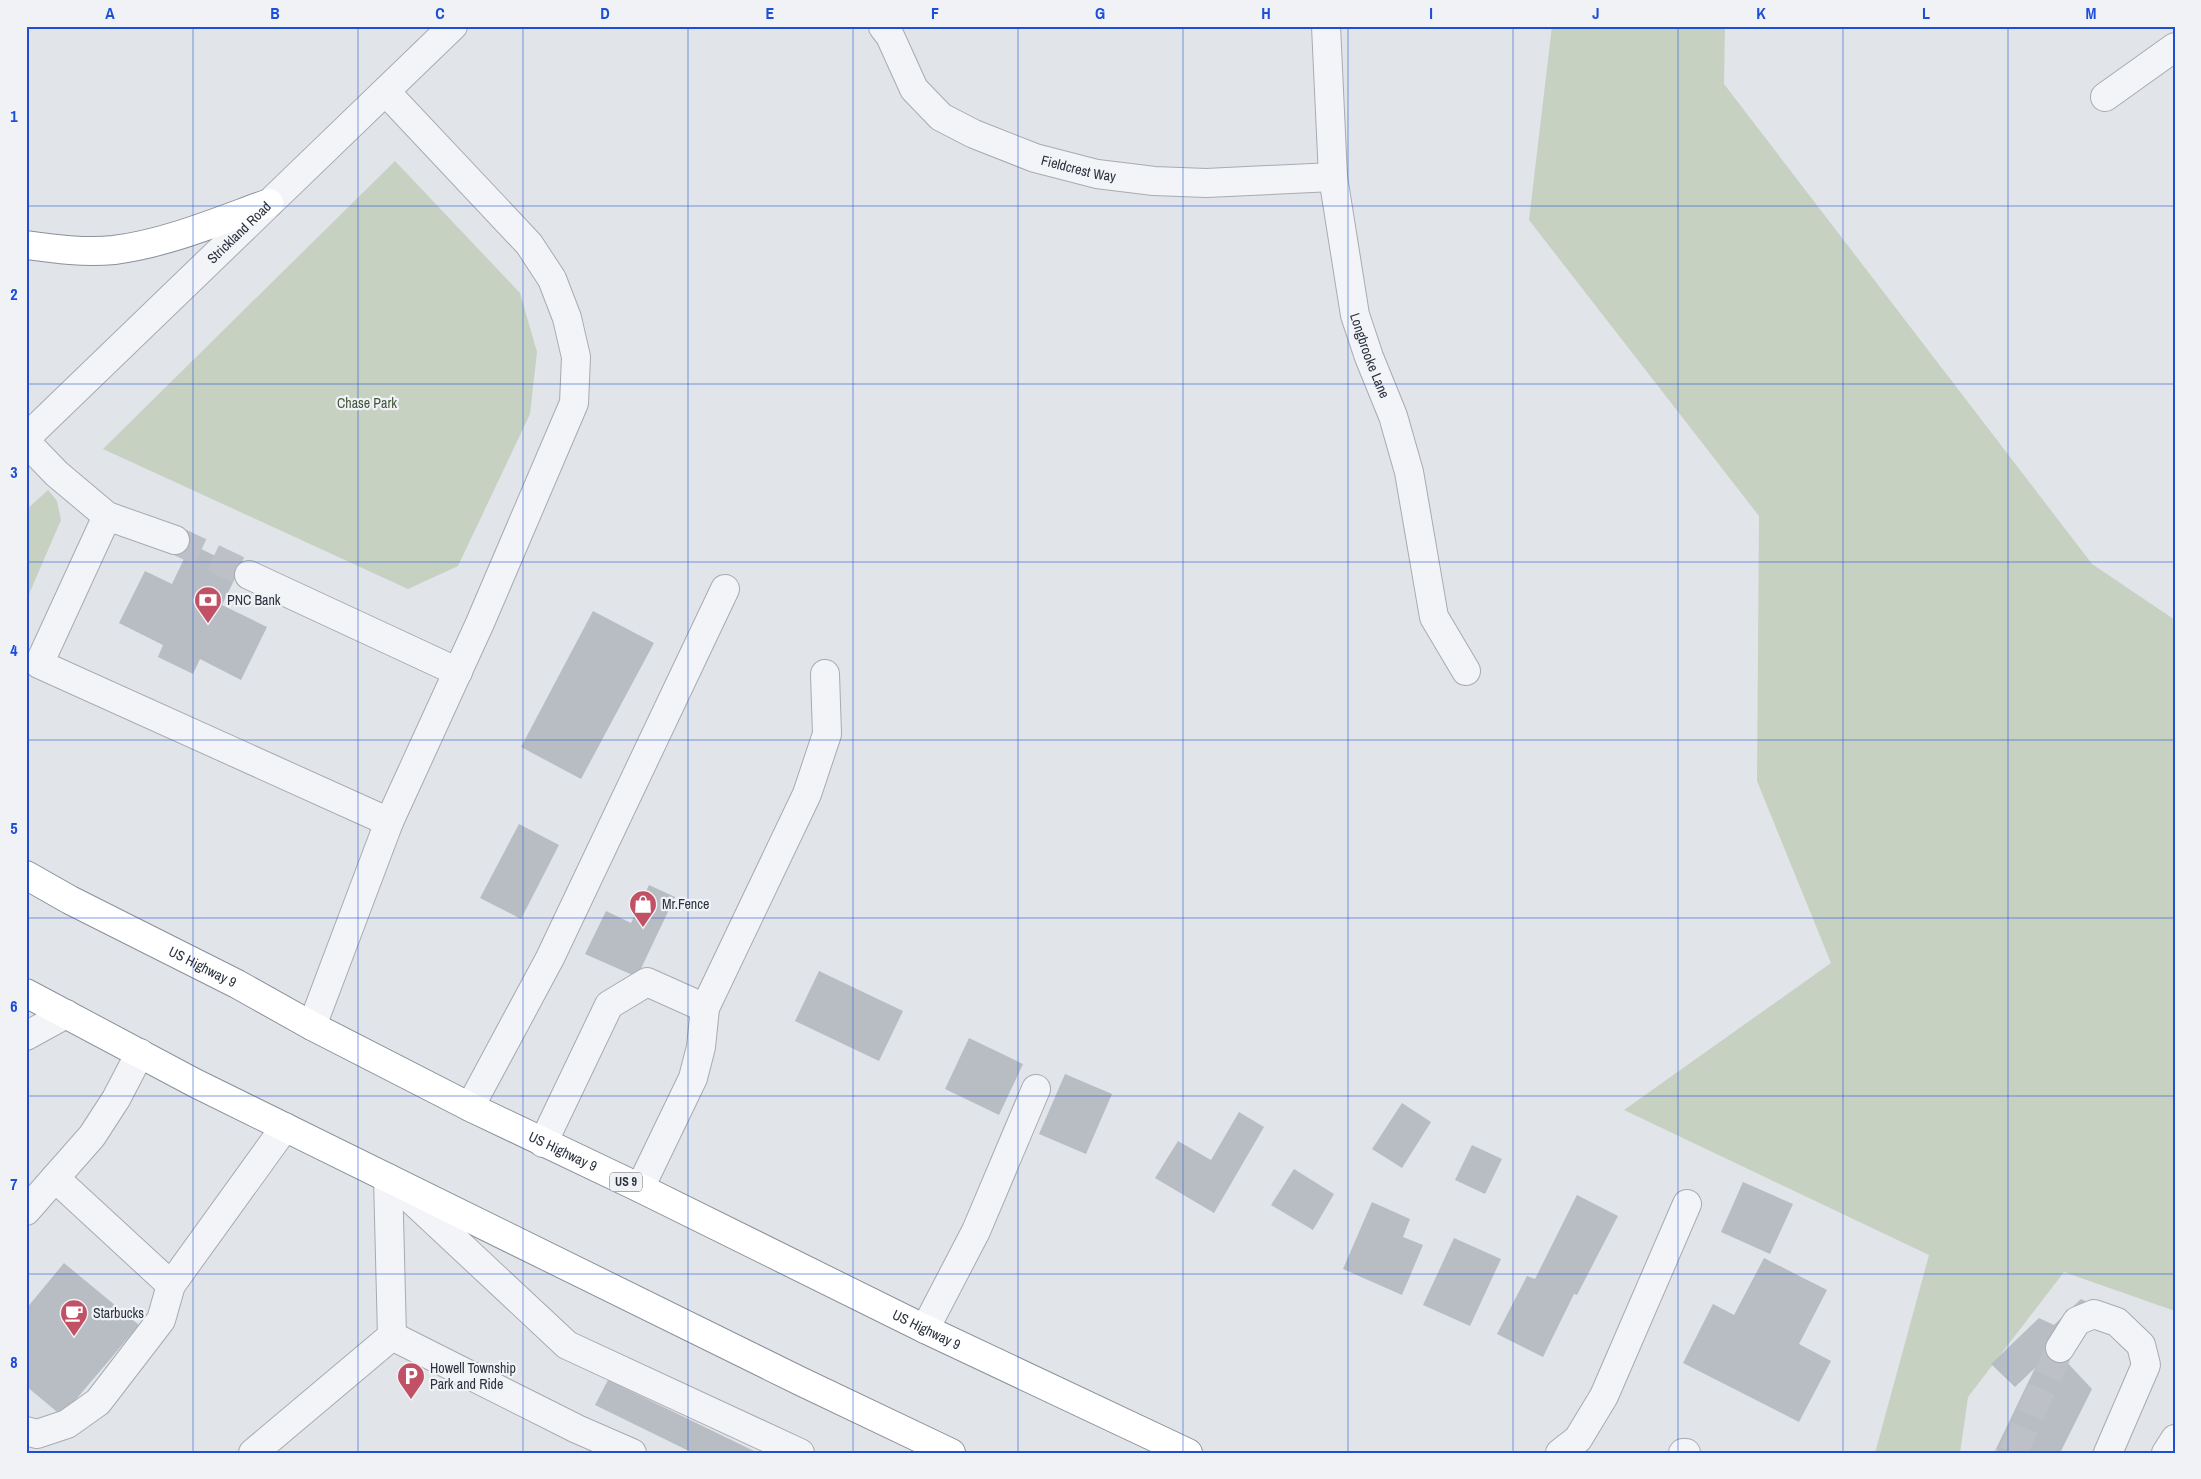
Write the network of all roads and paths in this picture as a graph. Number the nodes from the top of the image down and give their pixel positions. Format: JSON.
{"nodes":[{"id":1,"x":453,"y":26,"type":"edge"},
{"id":2,"x":1326,"y":26,"type":"edge"},
{"id":3,"x":883,"y":27,"type":"edge"},
{"id":4,"x":2175,"y":47,"type":"edge"},
{"id":5,"x":386,"y":92,"type":"junction"},
{"id":6,"x":2105,"y":97,"type":"dead end"},
{"id":7,"x":1333,"y":177,"type":"junction"},
{"id":8,"x":269,"y":203,"type":"junction"},
{"id":9,"x":26,"y":245,"type":"edge"},
{"id":10,"x":26,"y":440,"type":"edge"},
{"id":11,"x":108,"y":516,"type":"junction"},
{"id":12,"x":175,"y":540,"type":"tunnel mouth"},
{"id":13,"x":249,"y":575,"type":"tunnel mouth"},
{"id":14,"x":725,"y":589,"type":"dead end"},
{"id":15,"x":1466,"y":671,"type":"dead end"},
{"id":16,"x":458,"y":672,"type":"junction"},
{"id":17,"x":825,"y":674,"type":"dead end"},
{"id":18,"x":390,"y":822,"type":"junction"},
{"id":19,"x":26,"y":875,"type":"edge"},
{"id":20,"x":26,"y":993,"type":"edge"},
{"id":21,"x":705,"y":1008,"type":"junction"},
{"id":22,"x":66,"y":1014,"type":"junction"},
{"id":23,"x":312,"y":1026,"type":"junction"},
{"id":24,"x":26,"y":1036,"type":"edge"},
{"id":25,"x":140,"y":1053,"type":"junction"},
{"id":26,"x":1036,"y":1088,"type":"dead end"},
{"id":27,"x":470,"y":1107,"type":"junction"},
{"id":28,"x":285,"y":1127,"type":"junction"},
{"id":29,"x":543,"y":1143,"type":"junction"},
{"id":30,"x":55,"y":1178,"type":"junction"},
{"id":31,"x":388,"y":1178,"type":"junction"},
{"id":32,"x":640,"y":1188,"type":"junction"},
{"id":33,"x":1686,"y":1204,"type":"dead end"},
{"id":34,"x":26,"y":1211,"type":"edge"},
{"id":35,"x":171,"y":1286,"type":"junction"},
{"id":36,"x":925,"y":1329,"type":"junction"},
{"id":37,"x":392,"y":1336,"type":"junction"},
{"id":38,"x":2060,"y":1348,"type":"tunnel mouth"},
{"id":39,"x":26,"y":1432,"type":"edge"},
{"id":40,"x":2175,"y":1439,"type":"edge"},
{"id":41,"x":253,"y":1453,"type":"edge"},
{"id":42,"x":632,"y":1453,"type":"edge"},
{"id":43,"x":800,"y":1453,"type":"edge"},
{"id":44,"x":951,"y":1453,"type":"edge"},
{"id":45,"x":1188,"y":1453,"type":"edge"},
{"id":46,"x":1560,"y":1453,"type":"edge"},
{"id":47,"x":2108,"y":1453,"type":"edge"},
{"id":48,"x":2166,"y":1453,"type":"edge"}],
"edges":[{"from":1,"to":5,"type":"street","name":"Strickland Road"},
{"from":2,"to":7,"type":"street","name":"Longbrooke Lane"},
{"from":3,"to":7,"type":"street","name":"Fieldcrest Way"},
{"from":4,"to":6,"type":"street"},
{"from":5,"to":8,"type":"street","name":"Strickland Road"},
{"from":5,"to":16,"type":"street"},
{"from":7,"to":15,"type":"street","name":"Longbrooke Lane"},
{"from":8,"to":9,"type":"highway"},
{"from":8,"to":10,"type":"street","name":"Strickland Road"},
{"from":10,"to":11,"type":"street"},
{"from":11,"to":12,"type":"street"},
{"from":11,"to":18,"type":"street"},
{"from":13,"to":16,"type":"street"},
{"from":14,"to":27,"type":"street"},
{"from":16,"to":18,"type":"street"},
{"from":17,"to":21,"type":"street"},
{"from":18,"to":23,"type":"street"},
{"from":19,"to":23,"type":"highway","name":"US Highway 9","number":"US 9"},
{"from":20,"to":22,"type":"highway"},
{"from":21,"to":29,"type":"street"},
{"from":21,"to":32,"type":"street"},
{"from":22,"to":24,"type":"street"},
{"from":22,"to":25,"type":"highway"},
{"from":23,"to":27,"type":"highway","name":"US Highway 9","number":"US 9"},
{"from":25,"to":28,"type":"highway"},
{"from":25,"to":30,"type":"street"},
{"from":26,"to":36,"type":"street"},
{"from":27,"to":29,"type":"highway","name":"US Highway 9","number":"US 9"},
{"from":28,"to":31,"type":"highway"},
{"from":28,"to":35,"type":"street"},
{"from":29,"to":32,"type":"highway","name":"US Highway 9","number":"US 9"},
{"from":30,"to":34,"type":"street"},
{"from":30,"to":35,"type":"street"},
{"from":31,"to":37,"type":"street"},
{"from":31,"to":43,"type":"street"},
{"from":31,"to":44,"type":"highway"},
{"from":32,"to":36,"type":"highway","name":"US Highway 9","number":"US 9"},
{"from":33,"to":46,"type":"street"},
{"from":35,"to":39,"type":"street"},
{"from":36,"to":45,"type":"highway","name":"US Highway 9","number":"US 9"},
{"from":37,"to":41,"type":"street"},
{"from":37,"to":42,"type":"street"},
{"from":38,"to":47,"type":"street"},
{"from":40,"to":48,"type":"street"}]}
